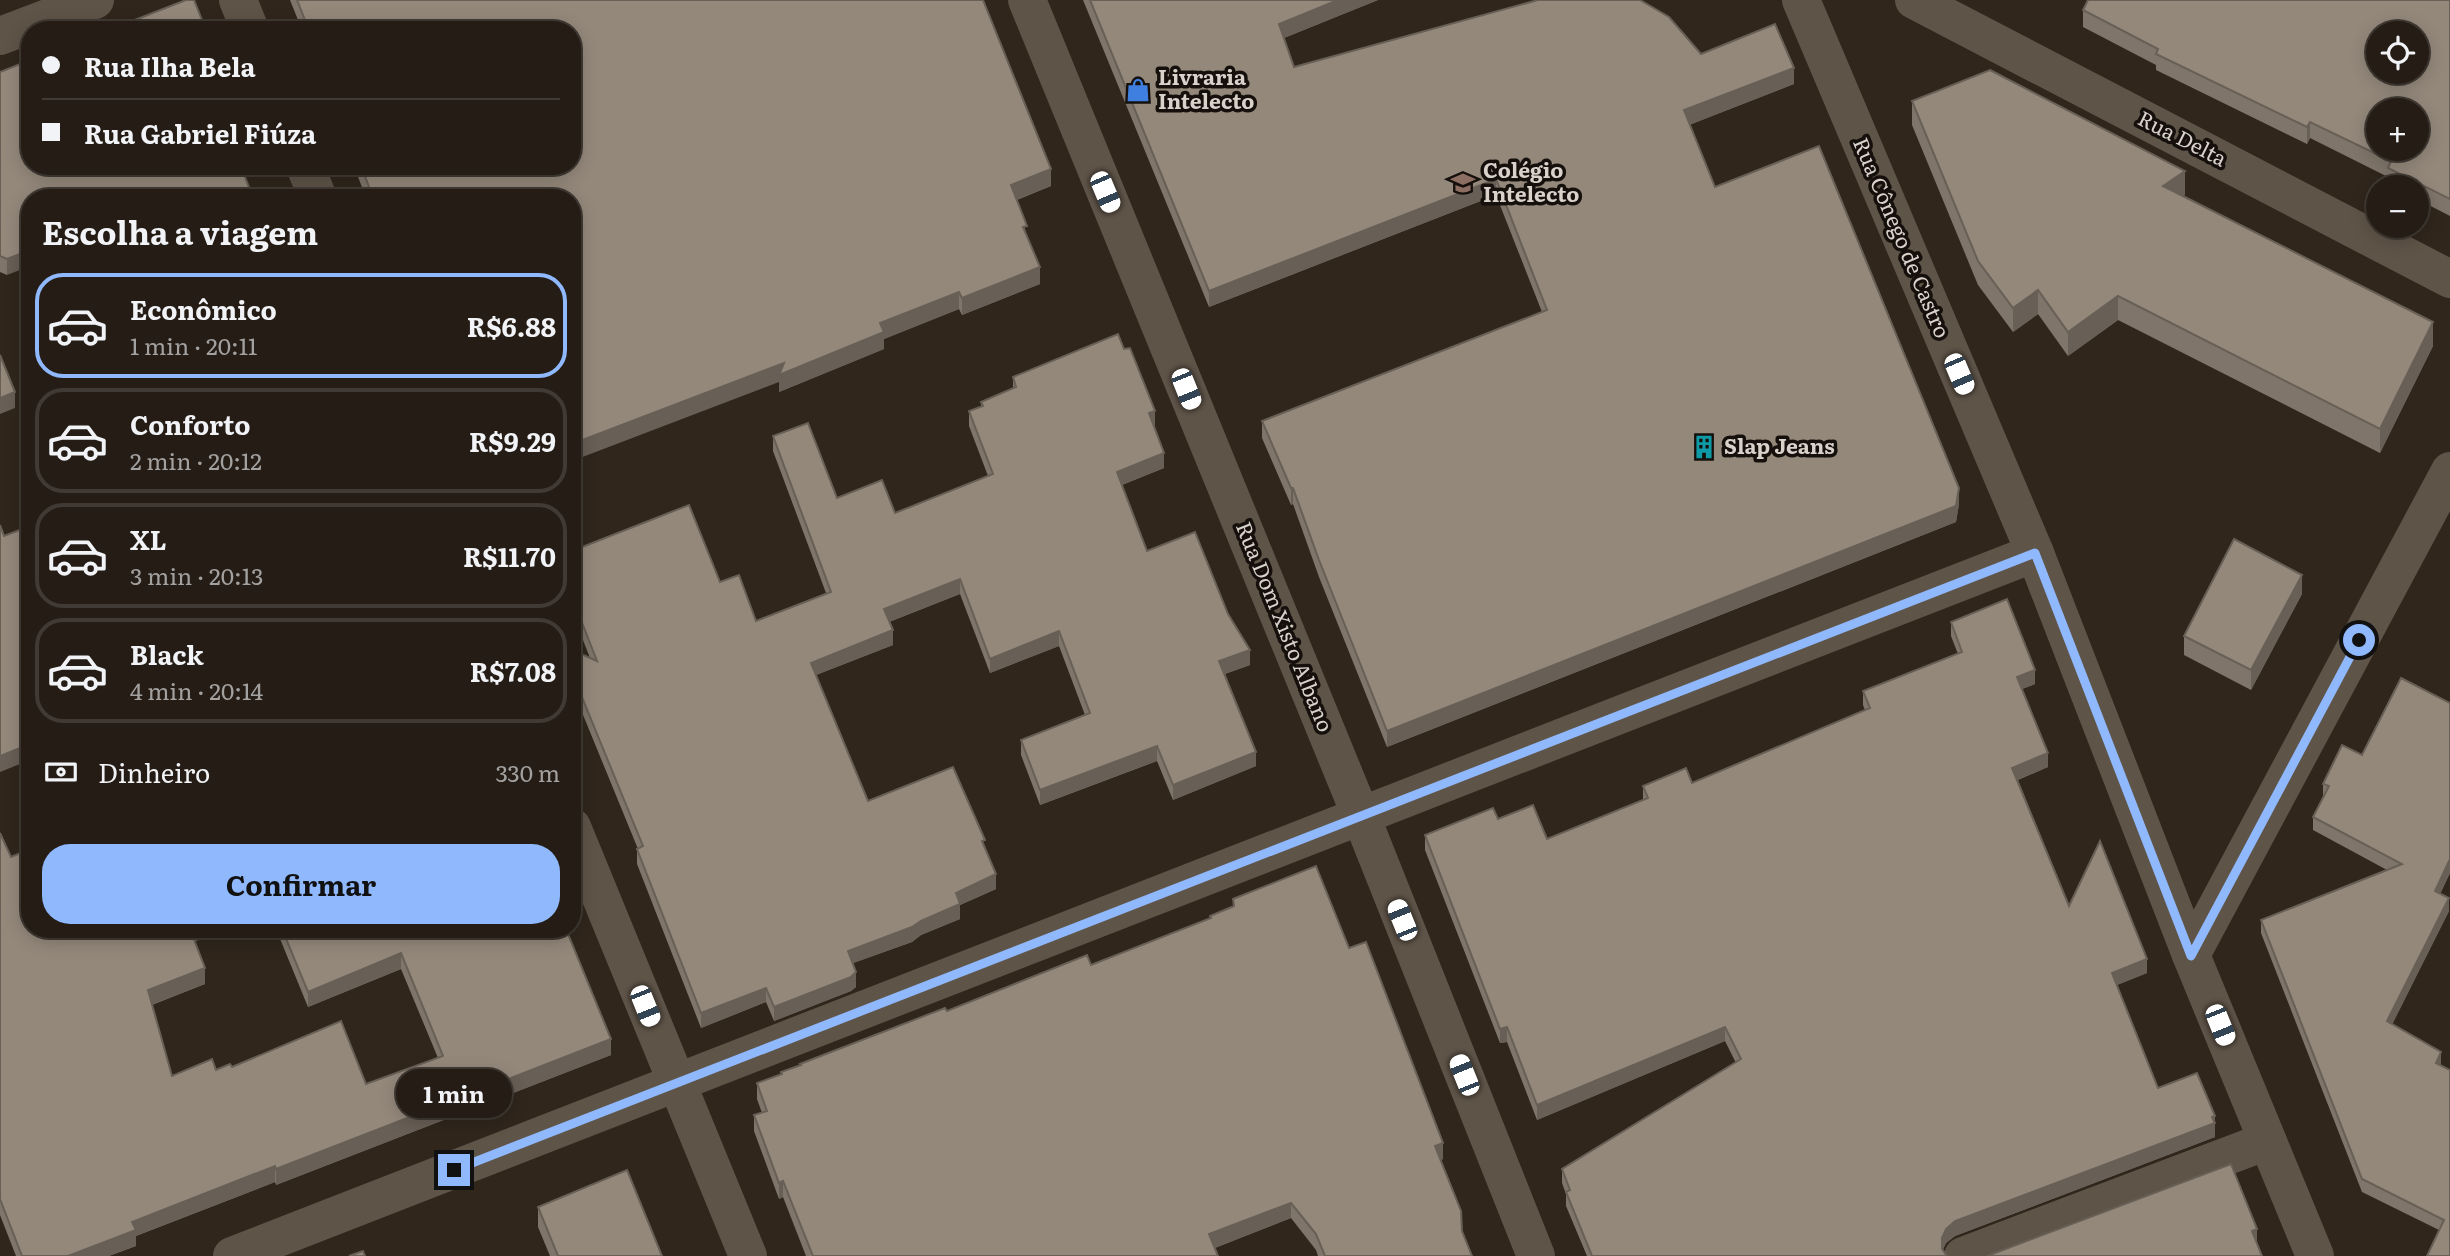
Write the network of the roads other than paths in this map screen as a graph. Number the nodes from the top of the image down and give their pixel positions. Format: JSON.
{"nodes":[{"id":1,"x":94,"y":0,"type":"edge"},
{"id":2,"x":238,"y":0,"type":"edge"},
{"id":3,"x":1027,"y":0,"type":"edge"},
{"id":4,"x":1801,"y":0,"type":"edge"},
{"id":5,"x":1914,"y":0,"type":"edge"},
{"id":6,"x":39,"y":21,"type":"edge"},
{"id":7,"x":246,"y":21,"type":"edge"},
{"id":8,"x":21,"y":28,"type":"edge"},
{"id":9,"x":0,"y":36,"type":"edge"},
{"id":10,"x":2450,"y":279,"type":"edge"},
{"id":11,"x":2450,"y":471,"type":"edge"},
{"id":12,"x":2035,"y":553,"type":"junction"},
{"id":13,"x":1361,"y":816,"type":"junction"},
{"id":14,"x":581,"y":849,"type":"edge"},
{"id":15,"x":2191,"y":956,"type":"junction"},
{"id":16,"x":676,"y":1083,"type":"junction"},
{"id":17,"x":2267,"y":1142,"type":"junction"},
{"id":18,"x":232,"y":1256,"type":"edge"},
{"id":19,"x":748,"y":1256,"type":"edge"},
{"id":20,"x":1536,"y":1256,"type":"edge"},
{"id":21,"x":1963,"y":1256,"type":"edge"},
{"id":22,"x":2315,"y":1256,"type":"edge"}],
"edges":[{"from":1,"to":6,"type":"street"},
{"from":2,"to":7,"type":"street"},
{"from":3,"to":13,"type":"street","name":"Rua Dom Xisto Albano"},
{"from":4,"to":12,"type":"street","name":"Rua Cônego de Castro"},
{"from":5,"to":10,"type":"street","name":"Rua Delta"},
{"from":8,"to":9,"type":"street"},
{"from":11,"to":15,"type":"street"},
{"from":12,"to":13,"type":"street"},
{"from":12,"to":15,"type":"street","name":"Rua Cônego de Castro"},
{"from":13,"to":16,"type":"street"},
{"from":13,"to":20,"type":"street","name":"Rua Dom Xisto Albano"},
{"from":14,"to":16,"type":"street"},
{"from":15,"to":17,"type":"street","name":"Rua Cônego de Castro"},
{"from":16,"to":18,"type":"street"},
{"from":16,"to":19,"type":"street"},
{"from":17,"to":21,"type":"street"},
{"from":17,"to":22,"type":"street","name":"Rua Cônego de Castro"}]}
